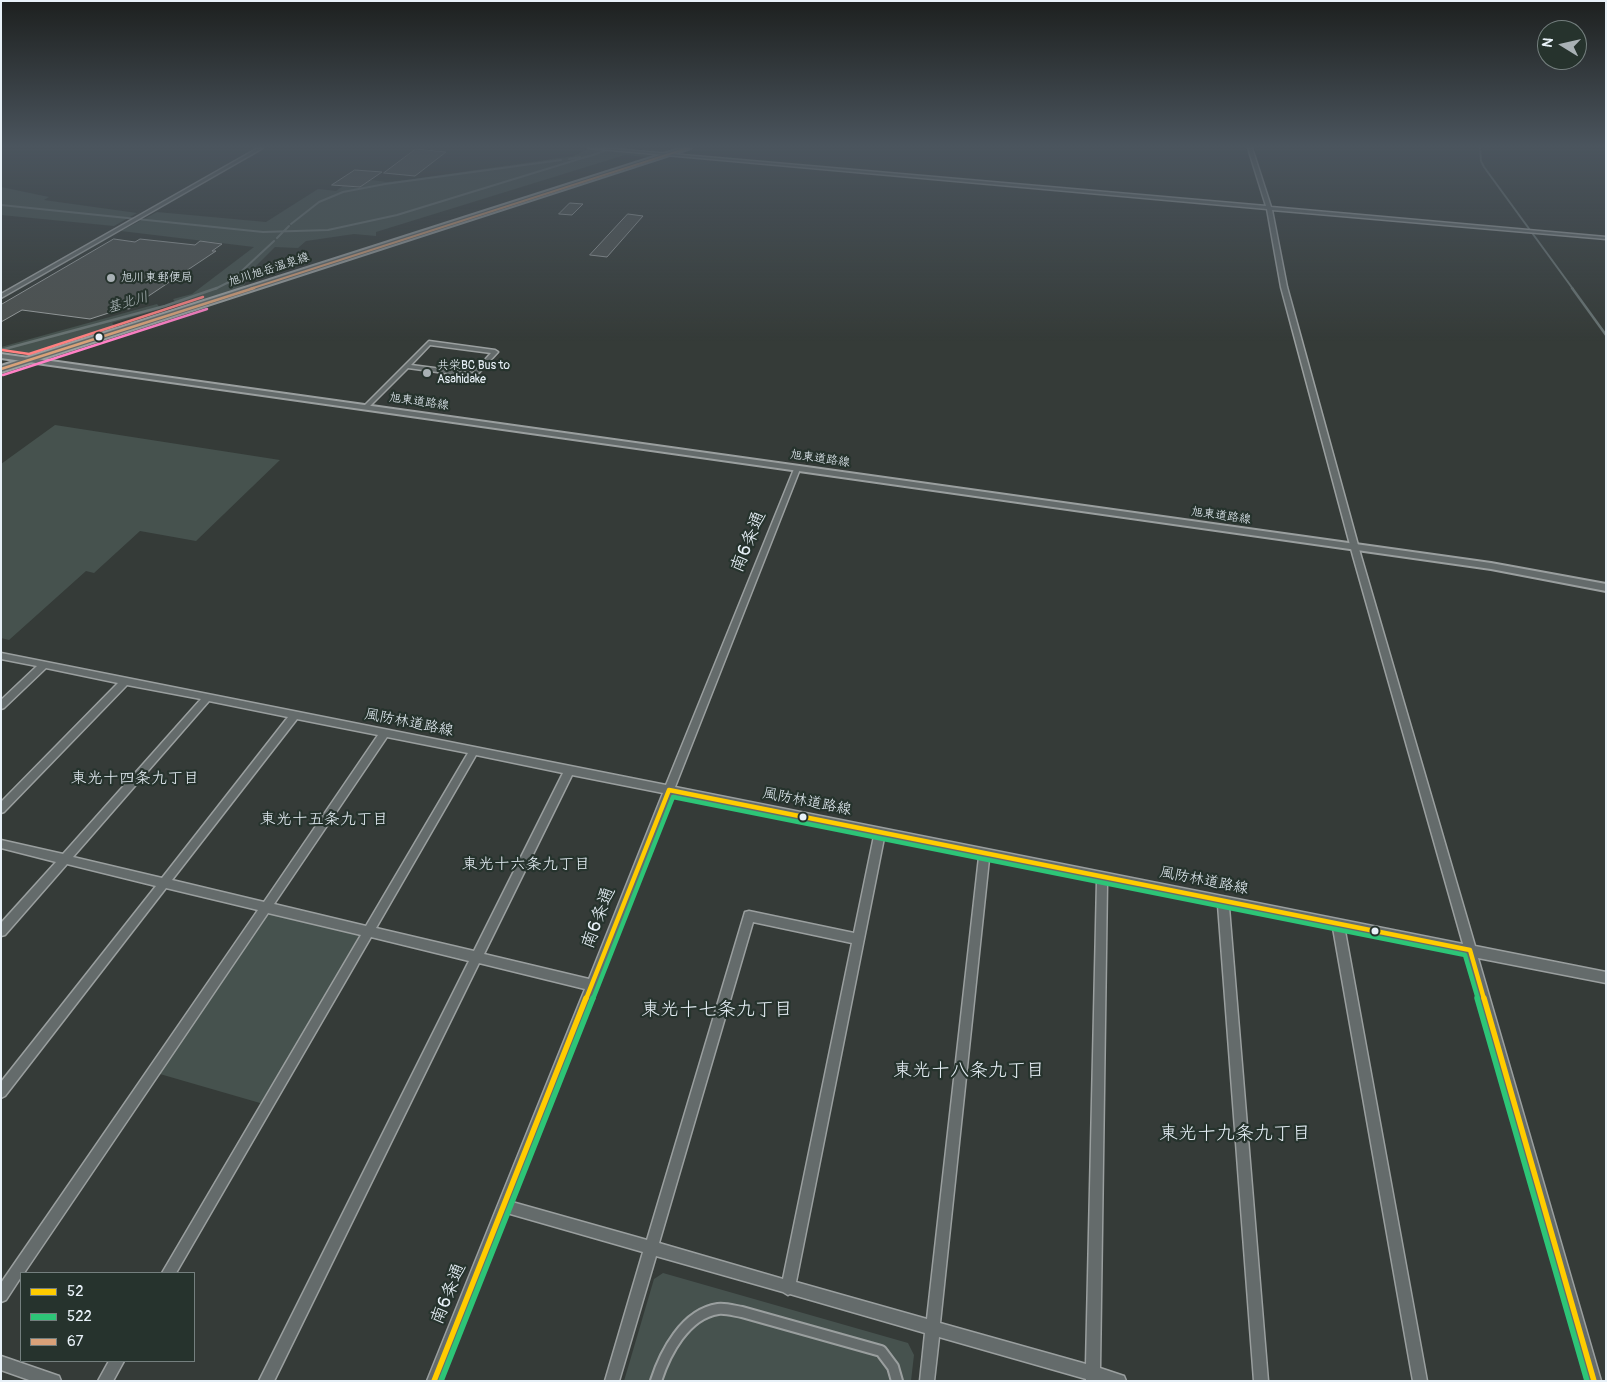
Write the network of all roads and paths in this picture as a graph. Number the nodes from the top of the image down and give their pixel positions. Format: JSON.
{"nodes":[{"id":1,"x":146,"y":212,"type":"edge"},
{"id":2,"x":488,"y":212,"type":"edge"},
{"id":3,"x":1270,"y":212,"type":"edge"},
{"id":4,"x":1321,"y":212,"type":"edge"},
{"id":5,"x":1606,"y":238,"type":"edge"},
{"id":6,"x":1,"y":296,"type":"edge"},
{"id":7,"x":1,"y":356,"type":"edge"},
{"id":8,"x":30,"y":360,"type":"junction"},
{"id":9,"x":407,"y":366,"type":"junction"},
{"id":10,"x":1,"y":369,"type":"edge"},
{"id":11,"x":366,"y":407,"type":"junction"},
{"id":12,"x":797,"y":469,"type":"junction"},
{"id":13,"x":1354,"y":547,"type":"junction"},
{"id":14,"x":1606,"y":588,"type":"edge"},
{"id":15,"x":1,"y":656,"type":"edge"},
{"id":16,"x":44,"y":665,"type":"junction"},
{"id":17,"x":125,"y":681,"type":"junction"},
{"id":18,"x":208,"y":697,"type":"junction"},
{"id":19,"x":1,"y":706,"type":"edge"},
{"id":20,"x":295,"y":715,"type":"junction"},
{"id":21,"x":384,"y":734,"type":"junction"},
{"id":22,"x":474,"y":751,"type":"junction"},
{"id":23,"x":569,"y":771,"type":"junction"},
{"id":24,"x":669,"y":790,"type":"junction"},
{"id":25,"x":1,"y":810,"type":"edge"},
{"id":26,"x":880,"y":832,"type":"junction"},
{"id":27,"x":1,"y":844,"type":"edge"},
{"id":28,"x":985,"y":853,"type":"junction"},
{"id":29,"x":65,"y":859,"type":"junction"},
{"id":30,"x":1102,"y":876,"type":"junction"},
{"id":31,"x":163,"y":884,"type":"junction"},
{"id":32,"x":1223,"y":900,"type":"junction"},
{"id":33,"x":266,"y":908,"type":"junction"},
{"id":34,"x":1338,"y":924,"type":"junction"},
{"id":35,"x":1,"y":931,"type":"edge"},
{"id":36,"x":369,"y":931,"type":"junction"},
{"id":37,"x":858,"y":939,"type":"junction"},
{"id":38,"x":1470,"y":950,"type":"junction"},
{"id":39,"x":477,"y":958,"type":"junction"},
{"id":40,"x":1606,"y":978,"type":"edge"},
{"id":41,"x":592,"y":985,"type":"junction"},
{"id":42,"x":1,"y":1092,"type":"edge"},
{"id":43,"x":504,"y":1206,"type":"junction"},
{"id":44,"x":651,"y":1247,"type":"junction"},
{"id":45,"x":169,"y":1272,"type":"edge"},
{"id":46,"x":788,"y":1288,"type":"junction"},
{"id":47,"x":1,"y":1295,"type":"edge"},
{"id":48,"x":933,"y":1326,"type":"junction"},
{"id":49,"x":116,"y":1362,"type":"edge"},
{"id":50,"x":1,"y":1363,"type":"edge"},
{"id":51,"x":1093,"y":1377,"type":"edge"},
{"id":52,"x":54,"y":1381,"type":"edge"},
{"id":53,"x":105,"y":1381,"type":"edge"},
{"id":54,"x":266,"y":1381,"type":"edge"},
{"id":55,"x":434,"y":1381,"type":"edge"},
{"id":56,"x":612,"y":1381,"type":"edge"},
{"id":57,"x":656,"y":1381,"type":"edge"},
{"id":58,"x":897,"y":1381,"type":"edge"},
{"id":59,"x":927,"y":1381,"type":"edge"},
{"id":60,"x":1119,"y":1381,"type":"edge"},
{"id":61,"x":1261,"y":1381,"type":"edge"},
{"id":62,"x":1420,"y":1381,"type":"edge"},
{"id":63,"x":1594,"y":1381,"type":"edge"}],
"edges":[{"from":1,"to":6,"type":"street"},
{"from":2,"to":8,"type":"main road","name":"旭川旭岳温泉線"},
{"from":3,"to":13,"type":"street"},
{"from":4,"to":5,"type":"street"},
{"from":7,"to":8,"type":"street","name":"旭東道路線"},
{"from":8,"to":10,"type":"main road","name":"旭川旭岳温泉線"},
{"from":8,"to":11,"type":"street","name":"旭東道路線"},
{"from":9,"to":9,"type":"street"},
{"from":9,"to":11,"type":"street"},
{"from":11,"to":12,"type":"street","name":"旭東道路線"},
{"from":12,"to":13,"type":"street","name":"旭東道路線"},
{"from":12,"to":24,"type":"street","name":"南6条通"},
{"from":13,"to":14,"type":"street","name":"旭東道路線"},
{"from":13,"to":38,"type":"street"},
{"from":15,"to":16,"type":"street","name":"風防林道路線"},
{"from":16,"to":17,"type":"street","name":"風防林道路線"},
{"from":16,"to":19,"type":"street"},
{"from":17,"to":18,"type":"street","name":"風防林道路線"},
{"from":17,"to":25,"type":"street"},
{"from":18,"to":20,"type":"street","name":"風防林道路線"},
{"from":18,"to":29,"type":"street"},
{"from":20,"to":21,"type":"street","name":"風防林道路線"},
{"from":20,"to":31,"type":"street"},
{"from":21,"to":22,"type":"street","name":"風防林道路線"},
{"from":21,"to":33,"type":"street"},
{"from":22,"to":23,"type":"street","name":"風防林道路線"},
{"from":22,"to":36,"type":"street"},
{"from":23,"to":24,"type":"street","name":"風防林道路線"},
{"from":23,"to":39,"type":"street"},
{"from":24,"to":26,"type":"street","name":"風防林道路線"},
{"from":24,"to":41,"type":"street","name":"南6条通"},
{"from":26,"to":28,"type":"street","name":"風防林道路線"},
{"from":26,"to":37,"type":"street"},
{"from":27,"to":29,"type":"street"},
{"from":28,"to":30,"type":"street","name":"風防林道路線"},
{"from":28,"to":48,"type":"street"},
{"from":29,"to":31,"type":"street"},
{"from":29,"to":35,"type":"street"},
{"from":30,"to":32,"type":"street","name":"風防林道路線"},
{"from":30,"to":51,"type":"street"},
{"from":31,"to":33,"type":"street"},
{"from":31,"to":42,"type":"street"},
{"from":32,"to":34,"type":"street","name":"風防林道路線"},
{"from":32,"to":61,"type":"street"},
{"from":33,"to":36,"type":"street"},
{"from":33,"to":47,"type":"street"},
{"from":34,"to":38,"type":"street","name":"風防林道路線"},
{"from":34,"to":62,"type":"street"},
{"from":36,"to":39,"type":"street"},
{"from":36,"to":45,"type":"street"},
{"from":37,"to":44,"type":"street"},
{"from":37,"to":46,"type":"street"},
{"from":38,"to":40,"type":"street","name":"風防林道路線"},
{"from":38,"to":63,"type":"street"},
{"from":39,"to":41,"type":"street"},
{"from":39,"to":54,"type":"street"},
{"from":41,"to":43,"type":"street","name":"南6条通"},
{"from":43,"to":44,"type":"street"},
{"from":43,"to":55,"type":"street","name":"南6条通"},
{"from":44,"to":46,"type":"street"},
{"from":44,"to":56,"type":"street"},
{"from":46,"to":48,"type":"street"},
{"from":48,"to":51,"type":"street"},
{"from":48,"to":59,"type":"street"},
{"from":49,"to":53,"type":"street"},
{"from":50,"to":52,"type":"street"},
{"from":51,"to":60,"type":"street"},
{"from":57,"to":58,"type":"street"}]}
